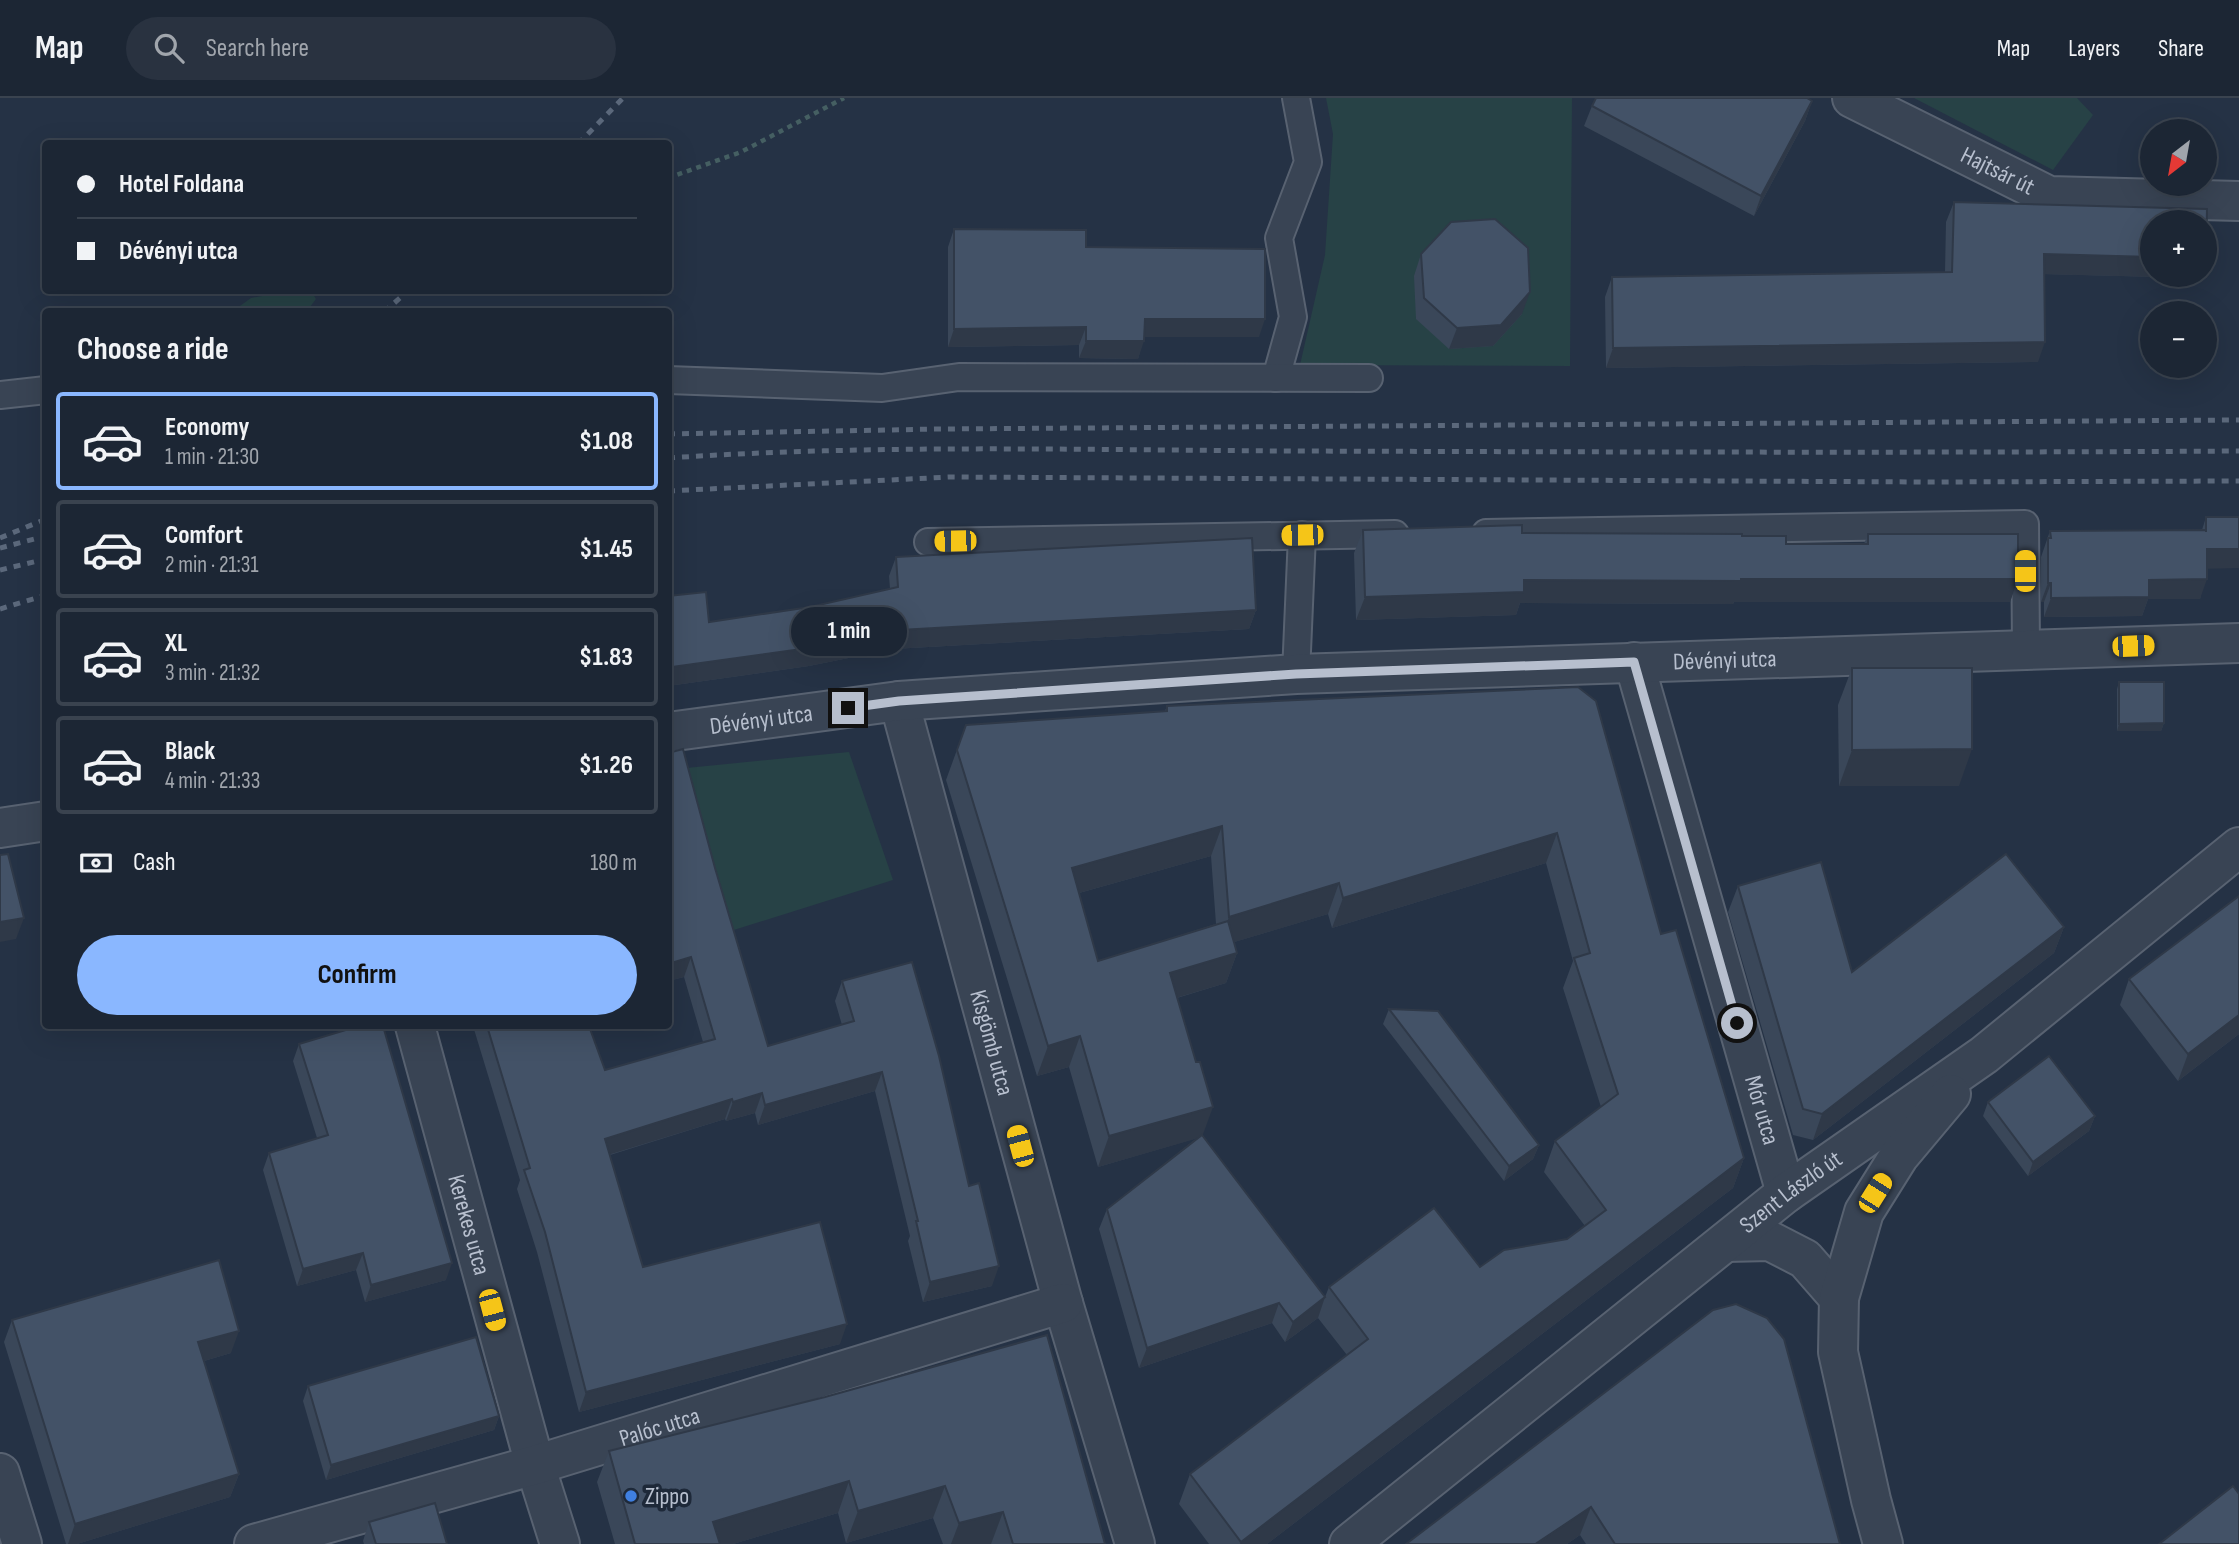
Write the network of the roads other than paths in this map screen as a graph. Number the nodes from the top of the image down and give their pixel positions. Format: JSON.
{"nodes":[{"id":1,"x":1296,"y":98,"type":"edge"},
{"id":2,"x":1852,"y":98,"type":"edge"},
{"id":3,"x":2239,"y":201,"type":"edge"},
{"id":4,"x":1368,"y":377,"type":"dead end"},
{"id":5,"x":1276,"y":378,"type":"junction"},
{"id":6,"x":672,"y":380,"type":"edge"},
{"id":7,"x":42,"y":390,"type":"edge"},
{"id":8,"x":0,"y":394,"type":"edge"},
{"id":9,"x":1455,"y":533,"type":"edge"},
{"id":10,"x":1413,"y":534,"type":"edge"},
{"id":11,"x":1302,"y":535,"type":"junction"},
{"id":12,"x":928,"y":542,"type":"dead end"},
{"id":13,"x":2239,"y":643,"type":"edge"},
{"id":14,"x":2026,"y":649,"type":"junction"},
{"id":15,"x":1634,"y":662,"type":"junction"},
{"id":16,"x":1296,"y":674,"type":"junction"},
{"id":17,"x":899,"y":701,"type":"junction"},
{"id":18,"x":672,"y":731,"type":"edge"},
{"id":19,"x":42,"y":822,"type":"edge"},
{"id":20,"x":0,"y":828,"type":"edge"},
{"id":21,"x":2239,"y":847,"type":"edge"},
{"id":22,"x":416,"y":1029,"type":"edge"},
{"id":23,"x":1984,"y":1055,"type":"junction"},
{"id":24,"x":1786,"y":1193,"type":"junction"},
{"id":25,"x":1726,"y":1241,"type":"junction"},
{"id":26,"x":1839,"y":1298,"type":"junction"},
{"id":27,"x":1063,"y":1303,"type":"junction"},
{"id":28,"x":535,"y":1465,"type":"junction"},
{"id":29,"x":0,"y":1472,"type":"edge"},
{"id":30,"x":22,"y":1544,"type":"edge"},
{"id":31,"x":254,"y":1544,"type":"edge"},
{"id":32,"x":560,"y":1544,"type":"edge"},
{"id":33,"x":1135,"y":1544,"type":"edge"},
{"id":34,"x":1349,"y":1544,"type":"edge"},
{"id":35,"x":1883,"y":1544,"type":"edge"}],
"edges":[{"from":1,"to":5,"type":"lane"},
{"from":2,"to":3,"type":"street","name":"Hajtsár út"},
{"from":4,"to":5,"type":"lane"},
{"from":5,"to":6,"type":"lane"},
{"from":7,"to":8,"type":"lane"},
{"from":9,"to":14,"type":"lane"},
{"from":10,"to":11,"type":"lane"},
{"from":11,"to":12,"type":"lane"},
{"from":11,"to":16,"type":"lane"},
{"from":13,"to":14,"type":"street","name":"Dévényi utca"},
{"from":14,"to":15,"type":"street","name":"Dévényi utca"},
{"from":15,"to":16,"type":"street","name":"Dévényi utca"},
{"from":15,"to":24,"type":"street","name":"Mór utca"},
{"from":16,"to":17,"type":"street","name":"Dévényi utca"},
{"from":17,"to":18,"type":"street","name":"Dévényi utca"},
{"from":17,"to":27,"type":"street","name":"Kisgömb utca"},
{"from":19,"to":20,"type":"street"},
{"from":21,"to":23,"type":"street","name":"Szent László út"},
{"from":22,"to":28,"type":"street","name":"Kerekes utca"},
{"from":23,"to":24,"type":"street","name":"Szent László út"},
{"from":23,"to":26,"type":"street"},
{"from":24,"to":25,"type":"street","name":"Szent László út"},
{"from":25,"to":26,"type":"street"},
{"from":25,"to":34,"type":"street","name":"Szent László út"},
{"from":26,"to":35,"type":"street"},
{"from":27,"to":28,"type":"street","name":"Palóc utca"},
{"from":27,"to":33,"type":"street","name":"Kisgömb utca"},
{"from":28,"to":31,"type":"street","name":"Palóc utca"},
{"from":28,"to":32,"type":"street","name":"Kerekes utca"},
{"from":29,"to":30,"type":"street"}]}
